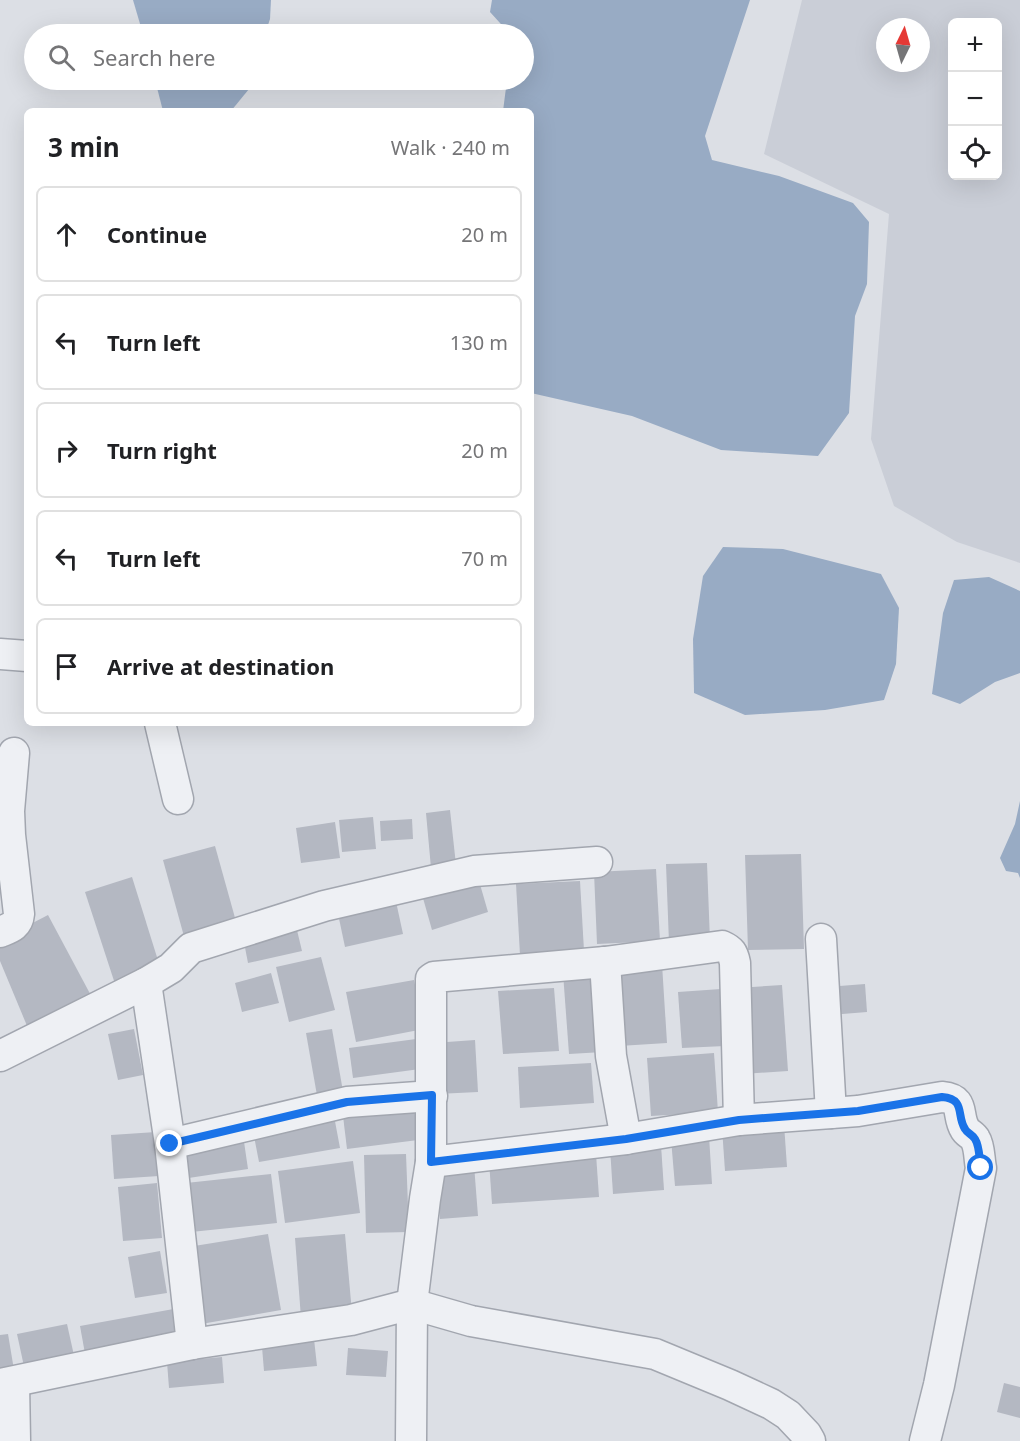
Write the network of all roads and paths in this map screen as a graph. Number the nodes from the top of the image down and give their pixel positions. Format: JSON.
{"nodes":[{"id":1,"x":0,"y":654,"type":"edge"},
{"id":2,"x":24,"y":656,"type":"edge"},
{"id":3,"x":161,"y":726,"type":"edge"},
{"id":4,"x":14,"y":753,"type":"dead end"},
{"id":5,"x":178,"y":798,"type":"dead end"},
{"id":6,"x":597,"y":862,"type":"dead end"},
{"id":7,"x":0,"y":932,"type":"edge"},
{"id":8,"x":821,"y":939,"type":"dead end"},
{"id":9,"x":605,"y":962,"type":"junction"},
{"id":10,"x":146,"y":983,"type":"junction"},
{"id":11,"x":0,"y":1056,"type":"edge"},
{"id":12,"x":432,"y":1095,"type":"junction"},
{"id":13,"x":831,"y":1113,"type":"junction"},
{"id":14,"x":739,"y":1120,"type":"junction"},
{"id":15,"x":626,"y":1139,"type":"junction"},
{"id":16,"x":170,"y":1144,"type":"junction"},
{"id":17,"x":431,"y":1162,"type":"junction"},
{"id":18,"x":412,"y":1304,"type":"junction"},
{"id":19,"x":192,"y":1344,"type":"junction"},
{"id":20,"x":7,"y":1383,"type":"edge"},
{"id":21,"x":15,"y":1441,"type":"edge"},
{"id":22,"x":411,"y":1441,"type":"edge"},
{"id":23,"x":810,"y":1441,"type":"edge"},
{"id":24,"x":925,"y":1441,"type":"edge"}],
"edges":[{"from":1,"to":2,"type":"street"},
{"from":3,"to":5,"type":"street"},
{"from":4,"to":7,"type":"street"},
{"from":6,"to":10,"type":"street"},
{"from":8,"to":13,"type":"street"},
{"from":9,"to":12,"type":"street"},
{"from":9,"to":14,"type":"street"},
{"from":9,"to":15,"type":"street"},
{"from":10,"to":11,"type":"street"},
{"from":10,"to":16,"type":"street"},
{"from":12,"to":16,"type":"street"},
{"from":12,"to":17,"type":"street"},
{"from":13,"to":14,"type":"street"},
{"from":13,"to":24,"type":"street"},
{"from":14,"to":15,"type":"street"},
{"from":15,"to":17,"type":"street"},
{"from":16,"to":19,"type":"street"},
{"from":17,"to":18,"type":"street"},
{"from":18,"to":19,"type":"street"},
{"from":18,"to":22,"type":"street"},
{"from":18,"to":23,"type":"street"},
{"from":19,"to":20,"type":"street"},
{"from":20,"to":21,"type":"street"}]}
